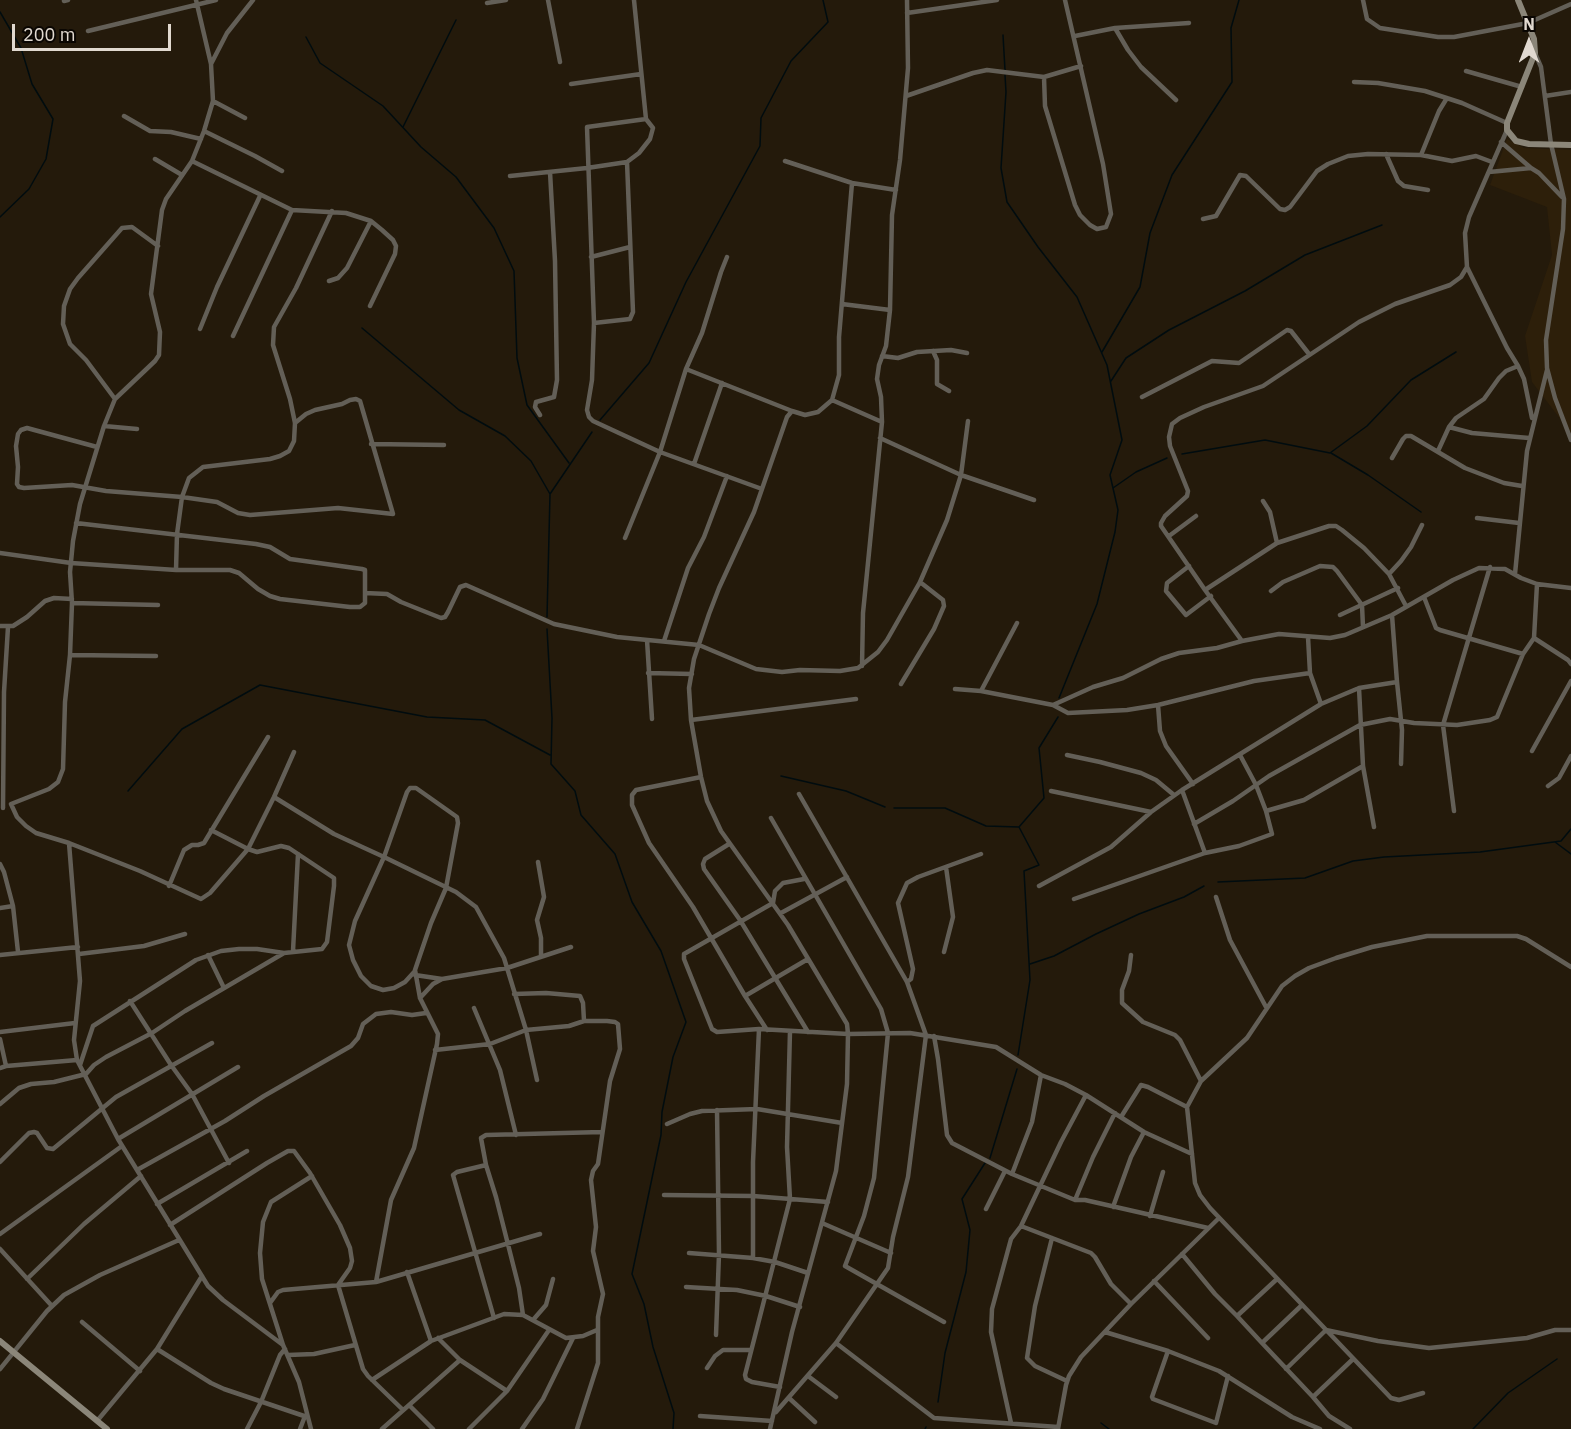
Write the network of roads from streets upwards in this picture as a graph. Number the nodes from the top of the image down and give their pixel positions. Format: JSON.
{"nodes":[{"id":1,"x":216,"y":0,"type":"edge"},
{"id":2,"x":253,"y":0,"type":"edge"},
{"id":3,"x":506,"y":0,"type":"edge"},
{"id":4,"x":548,"y":0,"type":"edge"},
{"id":5,"x":634,"y":0,"type":"edge"},
{"id":6,"x":907,"y":0,"type":"edge"},
{"id":7,"x":997,"y":0,"type":"edge"},
{"id":8,"x":1065,"y":0,"type":"edge"},
{"id":9,"x":1364,"y":0,"type":"edge"},
{"id":10,"x":1518,"y":0,"type":"edge"},
{"id":11,"x":197,"y":3,"type":"edge"},
{"id":12,"x":487,"y":3,"type":"dead end"},
{"id":13,"x":1571,"y":4,"type":"edge"},
{"id":14,"x":907,"y":13,"type":"junction"},
{"id":15,"x":1189,"y":23,"type":"dead end"},
{"id":16,"x":1528,"y":23,"type":"junction"},
{"id":17,"x":1116,"y":28,"type":"junction"},
{"id":18,"x":88,"y":31,"type":"dead end"},
{"id":19,"x":1075,"y":36,"type":"junction"},
{"id":20,"x":1535,"y":53,"type":"junction"},
{"id":21,"x":560,"y":62,"type":"dead end"},
{"id":22,"x":211,"y":64,"type":"junction"},
{"id":23,"x":1081,"y":66,"type":"junction"},
{"id":24,"x":1467,"y":71,"type":"dead end"},
{"id":25,"x":641,"y":74,"type":"junction"},
{"id":26,"x":1044,"y":77,"type":"junction"},
{"id":27,"x":1354,"y":82,"type":"dead end"},
{"id":28,"x":571,"y":84,"type":"dead end"},
{"id":29,"x":1522,"y":87,"type":"junction"},
{"id":30,"x":1571,"y":92,"type":"edge"},
{"id":31,"x":906,"y":96,"type":"junction"},
{"id":32,"x":1545,"y":96,"type":"junction"},
{"id":33,"x":1447,"y":98,"type":"junction"},
{"id":34,"x":1176,"y":99,"type":"dead end"},
{"id":35,"x":213,"y":101,"type":"junction"},
{"id":36,"x":124,"y":116,"type":"dead end"},
{"id":37,"x":245,"y":118,"type":"dead end"},
{"id":38,"x":646,"y":119,"type":"junction"},
{"id":39,"x":1507,"y":126,"type":"junction"},
{"id":40,"x":204,"y":131,"type":"junction"},
{"id":41,"x":201,"y":139,"type":"junction"},
{"id":42,"x":1501,"y":142,"type":"junction"},
{"id":43,"x":1551,"y":144,"type":"junction"},
{"id":44,"x":1571,"y":145,"type":"edge"},
{"id":45,"x":1386,"y":154,"type":"junction"},
{"id":46,"x":1421,"y":155,"type":"junction"},
{"id":47,"x":155,"y":159,"type":"dead end"},
{"id":48,"x":192,"y":161,"type":"junction"},
{"id":49,"x":785,"y":161,"type":"dead end"},
{"id":50,"x":627,"y":162,"type":"junction"},
{"id":51,"x":1492,"y":162,"type":"junction"},
{"id":52,"x":587,"y":168,"type":"junction"},
{"id":53,"x":1531,"y":168,"type":"junction"},
{"id":54,"x":282,"y":171,"type":"dead end"},
{"id":55,"x":550,"y":172,"type":"junction"},
{"id":56,"x":1489,"y":172,"type":"junction"},
{"id":57,"x":182,"y":175,"type":"junction"},
{"id":58,"x":510,"y":176,"type":"dead end"},
{"id":59,"x":852,"y":183,"type":"junction"},
{"id":60,"x":896,"y":190,"type":"junction"},
{"id":61,"x":1428,"y":190,"type":"dead end"},
{"id":62,"x":260,"y":196,"type":"junction"},
{"id":63,"x":1564,"y":199,"type":"junction"},
{"id":64,"x":292,"y":210,"type":"junction"},
{"id":65,"x":332,"y":211,"type":"junction"},
{"id":66,"x":1203,"y":219,"type":"dead end"},
{"id":67,"x":371,"y":221,"type":"junction"},
{"id":68,"x":158,"y":246,"type":"junction"},
{"id":69,"x":630,"y":247,"type":"junction"},
{"id":70,"x":591,"y":257,"type":"junction"},
{"id":71,"x":727,"y":257,"type":"dead end"},
{"id":72,"x":1467,"y":267,"type":"junction"},
{"id":73,"x":329,"y":281,"type":"dead end"},
{"id":74,"x":842,"y":304,"type":"junction"},
{"id":75,"x":370,"y":306,"type":"dead end"},
{"id":76,"x":890,"y":310,"type":"junction"},
{"id":77,"x":594,"y":323,"type":"junction"},
{"id":78,"x":200,"y":329,"type":"dead end"},
{"id":79,"x":233,"y":336,"type":"dead end"},
{"id":80,"x":933,"y":351,"type":"junction"},
{"id":81,"x":967,"y":353,"type":"dead end"},
{"id":82,"x":1309,"y":354,"type":"junction"},
{"id":83,"x":882,"y":356,"type":"junction"},
{"id":84,"x":1518,"y":366,"type":"junction"},
{"id":85,"x":1547,"y":368,"type":"junction"},
{"id":86,"x":686,"y":369,"type":"junction"},
{"id":87,"x":722,"y":382,"type":"junction"},
{"id":88,"x":950,"y":391,"type":"dead end"},
{"id":89,"x":1142,"y":397,"type":"dead end"},
{"id":90,"x":115,"y":399,"type":"junction"},
{"id":91,"x":832,"y":400,"type":"junction"},
{"id":92,"x":792,"y":411,"type":"junction"},
{"id":93,"x":540,"y":415,"type":"dead end"},
{"id":94,"x":968,"y":421,"type":"dead end"},
{"id":95,"x":1533,"y":421,"type":"junction"},
{"id":96,"x":882,"y":422,"type":"junction"},
{"id":97,"x":296,"y":423,"type":"junction"},
{"id":98,"x":104,"y":426,"type":"junction"},
{"id":99,"x":1449,"y":427,"type":"junction"},
{"id":100,"x":137,"y":429,"type":"dead end"},
{"id":101,"x":880,"y":438,"type":"junction"},
{"id":102,"x":1529,"y":438,"type":"junction"},
{"id":103,"x":1571,"y":440,"type":"edge"},
{"id":104,"x":371,"y":444,"type":"junction"},
{"id":105,"x":444,"y":445,"type":"dead end"},
{"id":106,"x":97,"y":447,"type":"junction"},
{"id":107,"x":1438,"y":451,"type":"junction"},
{"id":108,"x":660,"y":452,"type":"junction"},
{"id":109,"x":1392,"y":458,"type":"dead end"},
{"id":110,"x":694,"y":464,"type":"junction"},
{"id":111,"x":962,"y":475,"type":"junction"},
{"id":112,"x":727,"y":477,"type":"junction"},
{"id":113,"x":1522,"y":486,"type":"junction"},
{"id":114,"x":86,"y":488,"type":"junction"},
{"id":115,"x":762,"y":489,"type":"junction"},
{"id":116,"x":182,"y":497,"type":"junction"},
{"id":117,"x":1034,"y":500,"type":"dead end"},
{"id":118,"x":1263,"y":501,"type":"dead end"},
{"id":119,"x":1196,"y":516,"type":"dead end"},
{"id":120,"x":1477,"y":518,"type":"dead end"},
{"id":121,"x":76,"y":523,"type":"junction"},
{"id":122,"x":1519,"y":524,"type":"junction"},
{"id":123,"x":1422,"y":525,"type":"dead end"},
{"id":124,"x":177,"y":534,"type":"junction"},
{"id":125,"x":1169,"y":536,"type":"junction"},
{"id":126,"x":625,"y":538,"type":"dead end"},
{"id":127,"x":1277,"y":543,"type":"junction"},
{"id":128,"x":0,"y":554,"type":"edge"},
{"id":129,"x":71,"y":563,"type":"junction"},
{"id":130,"x":1189,"y":566,"type":"junction"},
{"id":131,"x":1490,"y":567,"type":"junction"},
{"id":132,"x":176,"y":570,"type":"junction"},
{"id":133,"x":1389,"y":574,"type":"junction"},
{"id":134,"x":1515,"y":574,"type":"junction"},
{"id":135,"x":920,"y":582,"type":"junction"},
{"id":136,"x":1537,"y":584,"type":"junction"},
{"id":137,"x":1398,"y":588,"type":"junction"},
{"id":138,"x":1571,"y":588,"type":"edge"},
{"id":139,"x":1206,"y":590,"type":"junction"},
{"id":140,"x":1271,"y":591,"type":"dead end"},
{"id":141,"x":365,"y":593,"type":"junction"},
{"id":142,"x":1211,"y":596,"type":"junction"},
{"id":143,"x":1424,"y":597,"type":"junction"},
{"id":144,"x":72,"y":601,"type":"junction"},
{"id":145,"x":158,"y":605,"type":"dead end"},
{"id":146,"x":1362,"y":605,"type":"junction"},
{"id":147,"x":1406,"y":606,"type":"junction"},
{"id":148,"x":1340,"y":615,"type":"dead end"},
{"id":149,"x":1392,"y":615,"type":"junction"},
{"id":150,"x":1017,"y":624,"type":"dead end"},
{"id":151,"x":0,"y":626,"type":"edge"},
{"id":152,"x":8,"y":627,"type":"junction"},
{"id":153,"x":1363,"y":627,"type":"junction"},
{"id":154,"x":1308,"y":637,"type":"junction"},
{"id":155,"x":1470,"y":638,"type":"junction"},
{"id":156,"x":1534,"y":638,"type":"junction"},
{"id":157,"x":647,"y":640,"type":"junction"},
{"id":158,"x":664,"y":641,"type":"junction"},
{"id":159,"x":1242,"y":641,"type":"junction"},
{"id":160,"x":699,"y":645,"type":"junction"},
{"id":161,"x":1523,"y":654,"type":"junction"},
{"id":162,"x":70,"y":655,"type":"junction"},
{"id":163,"x":156,"y":656,"type":"dead end"},
{"id":164,"x":1571,"y":664,"type":"edge"},
{"id":165,"x":862,"y":666,"type":"junction"},
{"id":166,"x":648,"y":673,"type":"junction"},
{"id":167,"x":1310,"y":673,"type":"junction"},
{"id":168,"x":692,"y":674,"type":"junction"},
{"id":169,"x":1571,"y":681,"type":"edge"},
{"id":170,"x":1397,"y":682,"type":"junction"},
{"id":171,"x":901,"y":684,"type":"dead end"},
{"id":172,"x":1359,"y":688,"type":"junction"},
{"id":173,"x":956,"y":689,"type":"dead end"},
{"id":174,"x":981,"y":691,"type":"junction"},
{"id":175,"x":856,"y":699,"type":"dead end"},
{"id":176,"x":1321,"y":704,"type":"junction"},
{"id":177,"x":1053,"y":705,"type":"junction"},
{"id":178,"x":1158,"y":705,"type":"junction"},
{"id":179,"x":652,"y":719,"type":"dead end"},
{"id":180,"x":691,"y":720,"type":"junction"},
{"id":181,"x":1401,"y":720,"type":"junction"},
{"id":182,"x":1360,"y":725,"type":"junction"},
{"id":183,"x":1443,"y":725,"type":"junction"},
{"id":184,"x":268,"y":737,"type":"dead end"},
{"id":185,"x":1532,"y":751,"type":"dead end"},
{"id":186,"x":294,"y":752,"type":"dead end"},
{"id":187,"x":1067,"y":755,"type":"dead end"},
{"id":188,"x":1240,"y":755,"type":"junction"},
{"id":189,"x":1571,"y":756,"type":"edge"},
{"id":190,"x":1401,"y":764,"type":"dead end"},
{"id":191,"x":1363,"y":766,"type":"junction"},
{"id":192,"x":701,"y":777,"type":"junction"},
{"id":193,"x":1193,"y":784,"type":"junction"},
{"id":194,"x":1256,"y":785,"type":"junction"},
{"id":195,"x":1548,"y":786,"type":"dead end"},
{"id":196,"x":1182,"y":790,"type":"junction"},
{"id":197,"x":1051,"y":791,"type":"dead end"},
{"id":198,"x":800,"y":794,"type":"dead end"},
{"id":199,"x":1174,"y":795,"type":"junction"},
{"id":200,"x":274,"y":797,"type":"junction"},
{"id":201,"x":11,"y":804,"type":"junction"},
{"id":202,"x":2,"y":809,"type":"edge"},
{"id":203,"x":1266,"y":811,"type":"junction"},
{"id":204,"x":1454,"y":811,"type":"dead end"},
{"id":205,"x":1151,"y":812,"type":"junction"},
{"id":206,"x":771,"y":818,"type":"dead end"},
{"id":207,"x":1194,"y":824,"type":"junction"},
{"id":208,"x":1374,"y":827,"type":"dead end"},
{"id":209,"x":211,"y":830,"type":"junction"},
{"id":210,"x":69,"y":843,"type":"junction"},
{"id":211,"x":729,"y":844,"type":"junction"},
{"id":212,"x":248,"y":849,"type":"junction"},
{"id":213,"x":1205,"y":853,"type":"junction"},
{"id":214,"x":298,"y":854,"type":"junction"},
{"id":215,"x":981,"y":854,"type":"dead end"},
{"id":216,"x":384,"y":857,"type":"junction"},
{"id":217,"x":538,"y":862,"type":"dead end"},
{"id":218,"x":0,"y":864,"type":"edge"},
{"id":219,"x":946,"y":867,"type":"junction"},
{"id":220,"x":847,"y":877,"type":"junction"},
{"id":221,"x":804,"y":879,"type":"junction"},
{"id":222,"x":169,"y":886,"type":"junction"},
{"id":223,"x":1039,"y":886,"type":"dead end"},
{"id":224,"x":446,"y":888,"type":"junction"},
{"id":225,"x":816,"y":895,"type":"junction"},
{"id":226,"x":1216,"y":897,"type":"dead end"},
{"id":227,"x":1074,"y":899,"type":"dead end"},
{"id":228,"x":773,"y":903,"type":"junction"},
{"id":229,"x":13,"y":906,"type":"junction"},
{"id":230,"x":0,"y":908,"type":"edge"},
{"id":231,"x":781,"y":913,"type":"junction"},
{"id":232,"x":741,"y":920,"type":"junction"},
{"id":233,"x":185,"y":934,"type":"dead end"},
{"id":234,"x":712,"y":939,"type":"junction"},
{"id":235,"x":571,"y":946,"type":"dead end"},
{"id":236,"x":78,"y":947,"type":"junction"},
{"id":237,"x":293,"y":951,"type":"junction"},
{"id":238,"x":18,"y":952,"type":"junction"},
{"id":239,"x":944,"y":952,"type":"dead end"},
{"id":240,"x":284,"y":953,"type":"junction"},
{"id":241,"x":79,"y":954,"type":"junction"},
{"id":242,"x":0,"y":955,"type":"edge"},
{"id":243,"x":208,"y":955,"type":"junction"},
{"id":244,"x":1131,"y":955,"type":"dead end"},
{"id":245,"x":541,"y":957,"type":"junction"},
{"id":246,"x":808,"y":959,"type":"junction"},
{"id":247,"x":1571,"y":967,"type":"edge"},
{"id":248,"x":507,"y":969,"type":"junction"},
{"id":249,"x":416,"y":973,"type":"junction"},
{"id":250,"x":777,"y":978,"type":"junction"},
{"id":251,"x":442,"y":980,"type":"junction"},
{"id":252,"x":907,"y":982,"type":"junction"},
{"id":253,"x":224,"y":988,"type":"junction"},
{"id":254,"x":514,"y":994,"type":"junction"},
{"id":255,"x":745,"y":996,"type":"junction"},
{"id":256,"x":420,"y":998,"type":"junction"},
{"id":257,"x":130,"y":1001,"type":"junction"},
{"id":258,"x":1266,"y":1007,"type":"junction"},
{"id":259,"x":474,"y":1008,"type":"dead end"},
{"id":260,"x":426,"y":1013,"type":"junction"},
{"id":261,"x":584,"y":1022,"type":"junction"},
{"id":262,"x":75,"y":1023,"type":"junction"},
{"id":263,"x":759,"y":1029,"type":"junction"},
{"id":264,"x":526,"y":1030,"type":"junction"},
{"id":265,"x":767,"y":1030,"type":"junction"},
{"id":266,"x":790,"y":1031,"type":"junction"},
{"id":267,"x":0,"y":1032,"type":"edge"},
{"id":268,"x":808,"y":1032,"type":"junction"},
{"id":269,"x":152,"y":1033,"type":"junction"},
{"id":270,"x":888,"y":1033,"type":"junction"},
{"id":271,"x":848,"y":1034,"type":"junction"},
{"id":272,"x":926,"y":1035,"type":"junction"},
{"id":273,"x":934,"y":1036,"type":"junction"},
{"id":274,"x":0,"y":1039,"type":"edge"},
{"id":275,"x":212,"y":1043,"type":"dead end"},
{"id":276,"x":490,"y":1044,"type":"junction"},
{"id":277,"x":435,"y":1050,"type":"junction"},
{"id":278,"x":79,"y":1063,"type":"junction"},
{"id":279,"x":171,"y":1065,"type":"junction"},
{"id":280,"x":3,"y":1067,"type":"edge"},
{"id":281,"x":238,"y":1067,"type":"dead end"},
{"id":282,"x":86,"y":1074,"type":"junction"},
{"id":283,"x":1041,"y":1075,"type":"junction"},
{"id":284,"x":537,"y":1080,"type":"dead end"},
{"id":285,"x":1201,"y":1081,"type":"junction"},
{"id":286,"x":192,"y":1094,"type":"junction"},
{"id":287,"x":1086,"y":1095,"type":"junction"},
{"id":288,"x":0,"y":1104,"type":"edge"},
{"id":289,"x":102,"y":1107,"type":"junction"},
{"id":290,"x":1187,"y":1107,"type":"junction"},
{"id":291,"x":757,"y":1109,"type":"junction"},
{"id":292,"x":717,"y":1110,"type":"junction"},
{"id":293,"x":1115,"y":1113,"type":"junction"},
{"id":294,"x":789,"y":1116,"type":"junction"},
{"id":295,"x":1121,"y":1117,"type":"junction"},
{"id":296,"x":842,"y":1123,"type":"junction"},
{"id":297,"x":667,"y":1124,"type":"dead end"},
{"id":298,"x":210,"y":1129,"type":"junction"},
{"id":299,"x":602,"y":1132,"type":"junction"},
{"id":300,"x":1143,"y":1132,"type":"junction"},
{"id":301,"x":516,"y":1135,"type":"junction"},
{"id":302,"x":118,"y":1139,"type":"junction"},
{"id":303,"x":122,"y":1146,"type":"junction"},
{"id":304,"x":247,"y":1151,"type":"dead end"},
{"id":305,"x":1192,"y":1154,"type":"junction"},
{"id":306,"x":0,"y":1162,"type":"edge"},
{"id":307,"x":229,"y":1163,"type":"junction"},
{"id":308,"x":486,"y":1165,"type":"junction"},
{"id":309,"x":137,"y":1170,"type":"junction"},
{"id":310,"x":1005,"y":1171,"type":"junction"},
{"id":311,"x":1163,"y":1172,"type":"dead end"},
{"id":312,"x":1012,"y":1174,"type":"junction"},
{"id":313,"x":141,"y":1176,"type":"junction"},
{"id":314,"x":312,"y":1176,"type":"junction"},
{"id":315,"x":1039,"y":1185,"type":"junction"},
{"id":316,"x":664,"y":1196,"type":"dead end"},
{"id":317,"x":718,"y":1196,"type":"junction"},
{"id":318,"x":753,"y":1196,"type":"junction"},
{"id":319,"x":790,"y":1198,"type":"junction"},
{"id":320,"x":1075,"y":1200,"type":"junction"},
{"id":321,"x":828,"y":1202,"type":"junction"},
{"id":322,"x":157,"y":1204,"type":"junction"},
{"id":323,"x":1113,"y":1207,"type":"junction"},
{"id":324,"x":986,"y":1209,"type":"dead end"},
{"id":325,"x":1149,"y":1216,"type":"junction"},
{"id":326,"x":1219,"y":1218,"type":"junction"},
{"id":327,"x":822,"y":1223,"type":"junction"},
{"id":328,"x":170,"y":1225,"type":"junction"},
{"id":329,"x":1021,"y":1226,"type":"junction"},
{"id":330,"x":1208,"y":1228,"type":"junction"},
{"id":331,"x":0,"y":1234,"type":"edge"},
{"id":332,"x":540,"y":1234,"type":"dead end"},
{"id":333,"x":857,"y":1237,"type":"junction"},
{"id":334,"x":1052,"y":1238,"type":"junction"},
{"id":335,"x":178,"y":1240,"type":"junction"},
{"id":336,"x":507,"y":1243,"type":"junction"},
{"id":337,"x":0,"y":1249,"type":"edge"},
{"id":338,"x":475,"y":1252,"type":"junction"},
{"id":339,"x":688,"y":1253,"type":"dead end"},
{"id":340,"x":891,"y":1253,"type":"junction"},
{"id":341,"x":719,"y":1254,"type":"junction"},
{"id":342,"x":1182,"y":1254,"type":"junction"},
{"id":343,"x":753,"y":1258,"type":"junction"},
{"id":344,"x":775,"y":1262,"type":"junction"},
{"id":345,"x":407,"y":1272,"type":"junction"},
{"id":346,"x":808,"y":1273,"type":"junction"},
{"id":347,"x":202,"y":1276,"type":"junction"},
{"id":348,"x":27,"y":1279,"type":"junction"},
{"id":349,"x":553,"y":1279,"type":"dead end"},
{"id":350,"x":1277,"y":1279,"type":"junction"},
{"id":351,"x":1154,"y":1281,"type":"junction"},
{"id":352,"x":376,"y":1282,"type":"junction"},
{"id":353,"x":877,"y":1282,"type":"junction"},
{"id":354,"x":338,"y":1285,"type":"junction"},
{"id":355,"x":686,"y":1287,"type":"dead end"},
{"id":356,"x":717,"y":1288,"type":"junction"},
{"id":357,"x":766,"y":1296,"type":"junction"},
{"id":358,"x":270,"y":1303,"type":"junction"},
{"id":359,"x":1131,"y":1304,"type":"junction"},
{"id":360,"x":1302,"y":1305,"type":"junction"},
{"id":361,"x":52,"y":1306,"type":"junction"},
{"id":362,"x":800,"y":1307,"type":"junction"},
{"id":363,"x":523,"y":1315,"type":"junction"},
{"id":364,"x":1237,"y":1316,"type":"junction"},
{"id":365,"x":494,"y":1318,"type":"junction"},
{"id":366,"x":533,"y":1320,"type":"junction"},
{"id":367,"x":82,"y":1322,"type":"dead end"},
{"id":368,"x":944,"y":1322,"type":"dead end"},
{"id":369,"x":549,"y":1330,"type":"junction"},
{"id":370,"x":597,"y":1330,"type":"junction"},
{"id":371,"x":1326,"y":1330,"type":"junction"},
{"id":372,"x":1571,"y":1330,"type":"edge"},
{"id":373,"x":1105,"y":1332,"type":"junction"},
{"id":374,"x":716,"y":1335,"type":"dead end"},
{"id":375,"x":438,"y":1338,"type":"junction"},
{"id":376,"x":573,"y":1338,"type":"junction"},
{"id":377,"x":1208,"y":1338,"type":"dead end"},
{"id":378,"x":0,"y":1341,"type":"edge"},
{"id":379,"x":431,"y":1341,"type":"junction"},
{"id":380,"x":836,"y":1343,"type":"junction"},
{"id":381,"x":1262,"y":1343,"type":"junction"},
{"id":382,"x":355,"y":1345,"type":"junction"},
{"id":383,"x":284,"y":1347,"type":"junction"},
{"id":384,"x":157,"y":1349,"type":"junction"},
{"id":385,"x":750,"y":1350,"type":"junction"},
{"id":386,"x":1168,"y":1351,"type":"junction"},
{"id":387,"x":14,"y":1353,"type":"junction"},
{"id":388,"x":288,"y":1355,"type":"junction"},
{"id":389,"x":460,"y":1360,"type":"junction"},
{"id":390,"x":1352,"y":1360,"type":"junction"},
{"id":391,"x":707,"y":1368,"type":"dead end"},
{"id":392,"x":1286,"y":1369,"type":"junction"},
{"id":393,"x":0,"y":1370,"type":"edge"},
{"id":394,"x":140,"y":1371,"type":"junction"},
{"id":395,"x":808,"y":1376,"type":"junction"},
{"id":396,"x":1228,"y":1376,"type":"junction"},
{"id":397,"x":372,"y":1380,"type":"junction"},
{"id":398,"x":1067,"y":1381,"type":"junction"},
{"id":399,"x":780,"y":1387,"type":"junction"},
{"id":400,"x":507,"y":1391,"type":"junction"},
{"id":401,"x":1423,"y":1393,"type":"dead end"},
{"id":402,"x":836,"y":1397,"type":"dead end"},
{"id":403,"x":1313,"y":1397,"type":"junction"},
{"id":404,"x":789,"y":1398,"type":"junction"},
{"id":405,"x":261,"y":1402,"type":"junction"},
{"id":406,"x":409,"y":1405,"type":"junction"},
{"id":407,"x":402,"y":1409,"type":"junction"},
{"id":408,"x":774,"y":1414,"type":"junction"},
{"id":409,"x":700,"y":1416,"type":"dead end"},
{"id":410,"x":306,"y":1417,"type":"junction"},
{"id":411,"x":97,"y":1421,"type":"junction"},
{"id":412,"x":772,"y":1421,"type":"junction"},
{"id":413,"x":815,"y":1422,"type":"dead end"},
{"id":414,"x":1011,"y":1423,"type":"junction"},
{"id":415,"x":1343,"y":1427,"type":"edge"},
{"id":416,"x":1058,"y":1428,"type":"edge"},
{"id":417,"x":107,"y":1429,"type":"edge"},
{"id":418,"x":247,"y":1429,"type":"edge"},
{"id":419,"x":300,"y":1429,"type":"edge"},
{"id":420,"x":311,"y":1429,"type":"edge"},
{"id":421,"x":382,"y":1429,"type":"edge"},
{"id":422,"x":433,"y":1429,"type":"edge"},
{"id":423,"x":469,"y":1429,"type":"edge"},
{"id":424,"x":522,"y":1429,"type":"edge"},
{"id":425,"x":577,"y":1429,"type":"edge"},
{"id":426,"x":770,"y":1429,"type":"edge"},
{"id":427,"x":1320,"y":1429,"type":"edge"},
{"id":428,"x":1350,"y":1429,"type":"edge"}],
"edges":[{"from":1,"to":11,"type":"street"},
{"from":2,"to":22,"type":"street"},
{"from":3,"to":12,"type":"street"},
{"from":4,"to":21,"type":"street"},
{"from":5,"to":25,"type":"street"},
{"from":6,"to":14,"type":"street"},
{"from":7,"to":14,"type":"street"},
{"from":8,"to":19,"type":"street"},
{"from":9,"to":16,"type":"street"},
{"from":10,"to":16,"type":"street"},
{"from":11,"to":18,"type":"street"},
{"from":11,"to":22,"type":"street"},
{"from":13,"to":16,"type":"street"},
{"from":14,"to":31,"type":"street"},
{"from":15,"to":17,"type":"street"},
{"from":16,"to":20,"type":"street"},
{"from":17,"to":19,"type":"street"},
{"from":17,"to":34,"type":"street"},
{"from":19,"to":23,"type":"street"},
{"from":20,"to":29,"type":"street"},
{"from":20,"to":32,"type":"street"},
{"from":22,"to":35,"type":"street"},
{"from":23,"to":26,"type":"street"},
{"from":23,"to":26,"type":"street"},
{"from":24,"to":29,"type":"street"},
{"from":25,"to":28,"type":"street"},
{"from":25,"to":38,"type":"street"},
{"from":26,"to":31,"type":"street"},
{"from":27,"to":33,"type":"street"},
{"from":29,"to":39,"type":"street"},
{"from":30,"to":32,"type":"street"},
{"from":31,"to":60,"type":"street"},
{"from":32,"to":43,"type":"street"},
{"from":33,"to":39,"type":"street"},
{"from":33,"to":46,"type":"street"},
{"from":35,"to":37,"type":"street"},
{"from":35,"to":40,"type":"street"},
{"from":36,"to":41,"type":"street"},
{"from":38,"to":50,"type":"street"},
{"from":38,"to":52,"type":"street"},
{"from":39,"to":42,"type":"street"},
{"from":39,"to":43,"type":"street"},
{"from":40,"to":41,"type":"street"},
{"from":40,"to":54,"type":"street"},
{"from":41,"to":48,"type":"street"},
{"from":42,"to":51,"type":"street"},
{"from":42,"to":53,"type":"street"},
{"from":43,"to":44,"type":"street"},
{"from":43,"to":63,"type":"street"},
{"from":45,"to":46,"type":"street"},
{"from":45,"to":61,"type":"street"},
{"from":45,"to":66,"type":"street"},
{"from":46,"to":51,"type":"street"},
{"from":47,"to":57,"type":"street"},
{"from":48,"to":57,"type":"street"},
{"from":48,"to":62,"type":"street"},
{"from":49,"to":59,"type":"street"},
{"from":50,"to":52,"type":"street"},
{"from":50,"to":69,"type":"street"},
{"from":51,"to":56,"type":"street"},
{"from":52,"to":55,"type":"street"},
{"from":52,"to":70,"type":"street"},
{"from":53,"to":56,"type":"street"},
{"from":53,"to":63,"type":"street"},
{"from":55,"to":58,"type":"street"},
{"from":55,"to":93,"type":"street"},
{"from":56,"to":72,"type":"street"},
{"from":57,"to":68,"type":"street"},
{"from":59,"to":60,"type":"street"},
{"from":59,"to":74,"type":"street"},
{"from":60,"to":76,"type":"street"},
{"from":62,"to":64,"type":"street"},
{"from":62,"to":78,"type":"street"},
{"from":63,"to":85,"type":"street"},
{"from":64,"to":65,"type":"street"},
{"from":64,"to":79,"type":"street"},
{"from":65,"to":67,"type":"street"},
{"from":65,"to":97,"type":"street"},
{"from":67,"to":73,"type":"street"},
{"from":67,"to":75,"type":"street"},
{"from":68,"to":90,"type":"street"},
{"from":68,"to":90,"type":"street"},
{"from":69,"to":70,"type":"street"},
{"from":69,"to":77,"type":"street"},
{"from":70,"to":77,"type":"street"},
{"from":71,"to":86,"type":"street"},
{"from":72,"to":82,"type":"street"},
{"from":72,"to":84,"type":"street"},
{"from":74,"to":76,"type":"street"},
{"from":74,"to":91,"type":"street"},
{"from":76,"to":83,"type":"street"},
{"from":77,"to":108,"type":"street"},
{"from":80,"to":81,"type":"street"},
{"from":80,"to":83,"type":"street"},
{"from":80,"to":88,"type":"street"},
{"from":82,"to":89,"type":"street"},
{"from":82,"to":125,"type":"street"},
{"from":83,"to":96,"type":"street"},
{"from":84,"to":95,"type":"street"},
{"from":84,"to":99,"type":"street"},
{"from":85,"to":95,"type":"street"},
{"from":85,"to":103,"type":"street"},
{"from":86,"to":87,"type":"street"},
{"from":86,"to":108,"type":"street"},
{"from":87,"to":92,"type":"street"},
{"from":87,"to":110,"type":"street"},
{"from":90,"to":98,"type":"street"},
{"from":91,"to":92,"type":"street"},
{"from":91,"to":96,"type":"street"},
{"from":92,"to":115,"type":"street"},
{"from":94,"to":111,"type":"street"},
{"from":95,"to":102,"type":"street"},
{"from":96,"to":101,"type":"street"},
{"from":97,"to":104,"type":"street"},
{"from":97,"to":116,"type":"street"},
{"from":98,"to":100,"type":"street"},
{"from":98,"to":106,"type":"street"},
{"from":99,"to":102,"type":"street"},
{"from":99,"to":107,"type":"street"},
{"from":101,"to":111,"type":"street"},
{"from":101,"to":165,"type":"street"},
{"from":102,"to":113,"type":"street"},
{"from":104,"to":105,"type":"street"},
{"from":104,"to":116,"type":"street"},
{"from":106,"to":114,"type":"street"},
{"from":106,"to":114,"type":"street"},
{"from":107,"to":109,"type":"street"},
{"from":107,"to":113,"type":"street"},
{"from":108,"to":110,"type":"street"},
{"from":108,"to":126,"type":"street"},
{"from":110,"to":112,"type":"street"},
{"from":111,"to":117,"type":"street"},
{"from":111,"to":135,"type":"street"},
{"from":112,"to":115,"type":"street"},
{"from":112,"to":158,"type":"street"},
{"from":113,"to":122,"type":"street"},
{"from":114,"to":116,"type":"street"},
{"from":114,"to":121,"type":"street"},
{"from":115,"to":160,"type":"street"},
{"from":116,"to":124,"type":"street"},
{"from":118,"to":127,"type":"street"},
{"from":119,"to":125,"type":"street"},
{"from":120,"to":122,"type":"street"},
{"from":121,"to":124,"type":"street"},
{"from":121,"to":129,"type":"street"},
{"from":122,"to":134,"type":"street"},
{"from":123,"to":133,"type":"street"},
{"from":124,"to":132,"type":"street"},
{"from":124,"to":141,"type":"street"},
{"from":125,"to":130,"type":"street"},
{"from":127,"to":133,"type":"street"},
{"from":127,"to":139,"type":"street"},
{"from":128,"to":129,"type":"street"},
{"from":129,"to":132,"type":"street"},
{"from":129,"to":144,"type":"street"},
{"from":130,"to":139,"type":"street"},
{"from":130,"to":142,"type":"street"},
{"from":131,"to":134,"type":"street"},
{"from":131,"to":143,"type":"street"},
{"from":131,"to":155,"type":"street"},
{"from":132,"to":141,"type":"street"},
{"from":133,"to":137,"type":"street"},
{"from":134,"to":136,"type":"street"},
{"from":135,"to":165,"type":"street"},
{"from":135,"to":171,"type":"street"},
{"from":136,"to":138,"type":"street"},
{"from":136,"to":156,"type":"street"},
{"from":137,"to":146,"type":"street"},
{"from":137,"to":147,"type":"street"},
{"from":139,"to":142,"type":"street"},
{"from":140,"to":146,"type":"street"},
{"from":141,"to":157,"type":"street"},
{"from":142,"to":159,"type":"street"},
{"from":143,"to":147,"type":"street"},
{"from":143,"to":155,"type":"street"},
{"from":144,"to":145,"type":"street"},
{"from":144,"to":152,"type":"street"},
{"from":144,"to":162,"type":"street"},
{"from":146,"to":148,"type":"street"},
{"from":146,"to":153,"type":"street"},
{"from":147,"to":149,"type":"street"},
{"from":149,"to":153,"type":"street"},
{"from":149,"to":170,"type":"street"},
{"from":150,"to":174,"type":"street"},
{"from":151,"to":152,"type":"street"},
{"from":152,"to":202,"type":"street"},
{"from":153,"to":154,"type":"street"},
{"from":154,"to":159,"type":"street"},
{"from":154,"to":167,"type":"street"},
{"from":155,"to":161,"type":"street"},
{"from":155,"to":183,"type":"street"},
{"from":156,"to":161,"type":"street"},
{"from":156,"to":164,"type":"street"},
{"from":157,"to":158,"type":"street"},
{"from":157,"to":166,"type":"street"},
{"from":158,"to":160,"type":"street"},
{"from":159,"to":177,"type":"street"},
{"from":160,"to":165,"type":"street"},
{"from":160,"to":168,"type":"street"},
{"from":161,"to":183,"type":"street"},
{"from":162,"to":163,"type":"street"},
{"from":162,"to":201,"type":"street"},
{"from":166,"to":168,"type":"street"},
{"from":166,"to":179,"type":"street"},
{"from":167,"to":176,"type":"street"},
{"from":167,"to":178,"type":"street"},
{"from":168,"to":180,"type":"street"},
{"from":169,"to":185,"type":"street"},
{"from":170,"to":172,"type":"street"},
{"from":170,"to":181,"type":"street"},
{"from":172,"to":176,"type":"street"},
{"from":172,"to":182,"type":"street"},
{"from":173,"to":174,"type":"street"},
{"from":174,"to":177,"type":"street"},
{"from":175,"to":180,"type":"street"},
{"from":176,"to":188,"type":"street"},
{"from":177,"to":178,"type":"street"},
{"from":178,"to":193,"type":"street"},
{"from":180,"to":192,"type":"street"},
{"from":181,"to":182,"type":"street"},
{"from":181,"to":183,"type":"street"},
{"from":181,"to":190,"type":"street"},
{"from":182,"to":191,"type":"street"},
{"from":182,"to":194,"type":"street"},
{"from":183,"to":204,"type":"street"},
{"from":184,"to":209,"type":"street"},
{"from":186,"to":200,"type":"street"},
{"from":187,"to":199,"type":"street"},
{"from":188,"to":193,"type":"street"},
{"from":188,"to":194,"type":"street"},
{"from":189,"to":195,"type":"street"},
{"from":191,"to":203,"type":"street"},
{"from":191,"to":208,"type":"street"},
{"from":192,"to":211,"type":"street"},
{"from":192,"to":234,"type":"street"},
{"from":193,"to":196,"type":"street"},
{"from":194,"to":203,"type":"street"},
{"from":194,"to":207,"type":"street"},
{"from":196,"to":199,"type":"street"},
{"from":196,"to":207,"type":"street"},
{"from":197,"to":205,"type":"street"},
{"from":198,"to":220,"type":"street"},
{"from":199,"to":205,"type":"street"},
{"from":200,"to":212,"type":"street"},
{"from":200,"to":216,"type":"street"},
{"from":201,"to":202,"type":"street"},
{"from":201,"to":210,"type":"street"},
{"from":203,"to":213,"type":"street"},
{"from":205,"to":223,"type":"street"},
{"from":206,"to":221,"type":"street"},
{"from":207,"to":213,"type":"street"},
{"from":209,"to":212,"type":"street"},
{"from":209,"to":222,"type":"street"},
{"from":210,"to":222,"type":"street"},
{"from":210,"to":236,"type":"street"},
{"from":211,"to":228,"type":"street"},
{"from":211,"to":232,"type":"street"},
{"from":212,"to":214,"type":"street"},
{"from":212,"to":222,"type":"street"},
{"from":213,"to":227,"type":"street"},
{"from":214,"to":237,"type":"street"},
{"from":214,"to":237,"type":"street"},
{"from":215,"to":219,"type":"street"},
{"from":216,"to":224,"type":"street"},
{"from":216,"to":224,"type":"street"},
{"from":216,"to":249,"type":"street"},
{"from":217,"to":245,"type":"street"},
{"from":218,"to":229,"type":"street"},
{"from":219,"to":239,"type":"street"},
{"from":219,"to":252,"type":"street"},
{"from":220,"to":225,"type":"street"},
{"from":220,"to":252,"type":"street"},
{"from":221,"to":225,"type":"street"},
{"from":221,"to":228,"type":"street"},
{"from":224,"to":248,"type":"street"},
{"from":224,"to":249,"type":"street"},
{"from":225,"to":231,"type":"street"},
{"from":225,"to":270,"type":"street"},
{"from":226,"to":258,"type":"street"},
{"from":228,"to":231,"type":"street"},
{"from":228,"to":232,"type":"street"},
{"from":229,"to":230,"type":"street"},
{"from":229,"to":238,"type":"street"},
{"from":231,"to":246,"type":"street"},
{"from":232,"to":234,"type":"street"},
{"from":232,"to":250,"type":"street"},
{"from":233,"to":241,"type":"street"},
{"from":234,"to":255,"type":"street"},
{"from":234,"to":263,"type":"street"},
{"from":235,"to":245,"type":"street"},
{"from":236,"to":238,"type":"street"},
{"from":236,"to":241,"type":"street"},
{"from":237,"to":240,"type":"street"},
{"from":238,"to":242,"type":"street"},
{"from":240,"to":243,"type":"street"},
{"from":240,"to":253,"type":"street"},
{"from":241,"to":262,"type":"street"},
{"from":243,"to":253,"type":"street"},
{"from":243,"to":257,"type":"street"},
{"from":244,"to":285,"type":"street"},
{"from":245,"to":248,"type":"street"},
{"from":246,"to":250,"type":"street"},
{"from":246,"to":271,"type":"street"},
{"from":247,"to":258,"type":"street"},
{"from":248,"to":251,"type":"street"},
{"from":248,"to":254,"type":"street"},
{"from":249,"to":251,"type":"street"},
{"from":249,"to":256,"type":"street"},
{"from":250,"to":255,"type":"street"},
{"from":250,"to":268,"type":"street"},
{"from":251,"to":256,"type":"street"},
{"from":252,"to":272,"type":"street"},
{"from":253,"to":269,"type":"street"},
{"from":254,"to":261,"type":"street"},
{"from":254,"to":264,"type":"street"},
{"from":255,"to":265,"type":"street"},
{"from":256,"to":260,"type":"street"},
{"from":257,"to":269,"type":"street"},
{"from":257,"to":278,"type":"street"},
{"from":258,"to":285,"type":"street"},
{"from":259,"to":276,"type":"street"},
{"from":260,"to":277,"type":"street"},
{"from":260,"to":298,"type":"street"},
{"from":261,"to":264,"type":"street"},
{"from":261,"to":299,"type":"street"},
{"from":262,"to":267,"type":"street"},
{"from":262,"to":278,"type":"street"},
{"from":263,"to":265,"type":"street"},
{"from":263,"to":291,"type":"street"},
{"from":264,"to":276,"type":"street"},
{"from":264,"to":284,"type":"street"},
{"from":265,"to":266,"type":"street"},
{"from":266,"to":268,"type":"street"},
{"from":266,"to":294,"type":"street"},
{"from":268,"to":271,"type":"street"},
{"from":269,"to":279,"type":"street"},
{"from":269,"to":282,"type":"street"},
{"from":270,"to":271,"type":"street"},
{"from":270,"to":272,"type":"street"},
{"from":270,"to":333,"type":"street"},
{"from":271,"to":296,"type":"street"},
{"from":272,"to":273,"type":"street"},
{"from":272,"to":340,"type":"street"},
{"from":273,"to":283,"type":"street"},
{"from":273,"to":310,"type":"street"},
{"from":274,"to":280,"type":"street"},
{"from":275,"to":279,"type":"street"},
{"from":276,"to":277,"type":"street"},
{"from":276,"to":301,"type":"street"},
{"from":277,"to":352,"type":"street"},
{"from":278,"to":280,"type":"street"},
{"from":278,"to":282,"type":"street"},
{"from":279,"to":286,"type":"street"},
{"from":279,"to":289,"type":"street"},
{"from":281,"to":286,"type":"street"},
{"from":282,"to":288,"type":"street"},
{"from":282,"to":289,"type":"street"},
{"from":283,"to":287,"type":"street"},
{"from":283,"to":312,"type":"street"},
{"from":285,"to":290,"type":"street"},
{"from":286,"to":298,"type":"street"},
{"from":286,"to":302,"type":"street"},
{"from":287,"to":293,"type":"street"},
{"from":287,"to":315,"type":"street"},
{"from":289,"to":302,"type":"street"},
{"from":289,"to":306,"type":"street"},
{"from":290,"to":295,"type":"street"},
{"from":290,"to":305,"type":"street"},
{"from":291,"to":292,"type":"street"},
{"from":291,"to":294,"type":"street"},
{"from":291,"to":318,"type":"street"},
{"from":292,"to":297,"type":"street"},
{"from":292,"to":317,"type":"street"},
{"from":293,"to":295,"type":"street"},
{"from":293,"to":320,"type":"street"},
{"from":294,"to":296,"type":"street"},
{"from":294,"to":319,"type":"street"},
{"from":295,"to":300,"type":"street"},
{"from":296,"to":321,"type":"street"},
{"from":298,"to":307,"type":"street"},
{"from":298,"to":309,"type":"street"},
{"from":299,"to":301,"type":"street"},
{"from":299,"to":370,"type":"street"},
{"from":300,"to":305,"type":"street"},
{"from":300,"to":323,"type":"street"},
{"from":301,"to":308,"type":"street"},
{"from":302,"to":303,"type":"street"},
{"from":303,"to":309,"type":"street"},
{"from":303,"to":331,"type":"street"},
{"from":304,"to":307,"type":"street"},
{"from":305,"to":326,"type":"street"},
{"from":307,"to":322,"type":"street"},
{"from":308,"to":336,"type":"street"},
{"from":308,"to":338,"type":"street"},
{"from":309,"to":313,"type":"street"},
{"from":310,"to":312,"type":"street"},
{"from":310,"to":324,"type":"street"},
{"from":311,"to":325,"type":"street"},
{"from":312,"to":315,"type":"street"},
{"from":313,"to":322,"type":"street"},
{"from":313,"to":348,"type":"street"},
{"from":314,"to":328,"type":"street"},
{"from":314,"to":354,"type":"street"},
{"from":314,"to":358,"type":"street"},
{"from":315,"to":320,"type":"street"},
{"from":315,"to":329,"type":"street"},
{"from":316,"to":317,"type":"street"},
{"from":317,"to":318,"type":"street"},
{"from":317,"to":341,"type":"street"},
{"from":318,"to":319,"type":"street"},
{"from":318,"to":343,"type":"street"},
{"from":319,"to":321,"type":"street"},
{"from":319,"to":344,"type":"street"},
{"from":320,"to":323,"type":"street"},
{"from":321,"to":327,"type":"street"},
{"from":322,"to":328,"type":"street"},
{"from":323,"to":325,"type":"street"},
{"from":325,"to":330,"type":"street"},
{"from":326,"to":330,"type":"street"},
{"from":326,"to":350,"type":"street"},
{"from":327,"to":333,"type":"street"},
{"from":327,"to":346,"type":"street"},
{"from":328,"to":335,"type":"street"},
{"from":329,"to":334,"type":"street"},
{"from":329,"to":414,"type":"street"},
{"from":330,"to":342,"type":"street"},
{"from":332,"to":336,"type":"street"},
{"from":333,"to":340,"type":"street"},
{"from":333,"to":353,"type":"street"},
{"from":334,"to":359,"type":"street"},
{"from":334,"to":398,"type":"street"},
{"from":335,"to":347,"type":"street"},
{"from":335,"to":361,"type":"street"},
{"from":336,"to":338,"type":"street"},
{"from":336,"to":363,"type":"street"},
{"from":337,"to":348,"type":"street"},
{"from":338,"to":345,"type":"street"},
{"from":338,"to":365,"type":"street"},
{"from":339,"to":341,"type":"street"},
{"from":340,"to":353,"type":"street"},
{"from":341,"to":343,"type":"street"},
{"from":341,"to":356,"type":"street"},
{"from":342,"to":351,"type":"street"},
{"from":342,"to":364,"type":"street"},
{"from":343,"to":344,"type":"street"},
{"from":344,"to":346,"type":"street"},
{"from":344,"to":357,"type":"street"},
{"from":345,"to":352,"type":"street"},
{"from":345,"to":379,"type":"street"},
{"from":346,"to":362,"type":"street"},
{"from":347,"to":383,"type":"street"},
{"from":347,"to":384,"type":"street"},
{"from":348,"to":361,"type":"street"},
{"from":349,"to":366,"type":"street"},
{"from":350,"to":360,"type":"street"},
{"from":350,"to":364,"type":"street"},
{"from":351,"to":359,"type":"street"},
{"from":351,"to":377,"type":"street"},
{"from":352,"to":354,"type":"street"},
{"from":353,"to":368,"type":"street"},
{"from":353,"to":380,"type":"street"},
{"from":354,"to":358,"type":"street"},
{"from":354,"to":382,"type":"street"},
{"from":355,"to":356,"type":"street"},
{"from":356,"to":357,"type":"street"},
{"from":356,"to":374,"type":"street"},
{"from":357,"to":362,"type":"street"},
{"from":357,"to":385,"type":"street"},
{"from":358,"to":383,"type":"street"},
{"from":359,"to":373,"type":"street"},
{"from":360,"to":371,"type":"street"},
{"from":360,"to":381,"type":"street"},
{"from":361,"to":387,"type":"street"},
{"from":362,"to":399,"type":"street"},
{"from":363,"to":365,"type":"street"},
{"from":363,"to":366,"type":"street"},
{"from":364,"to":381,"type":"street"},
{"from":365,"to":375,"type":"street"},
{"from":366,"to":369,"type":"street"},
{"from":367,"to":394,"type":"street"},
{"from":369,"to":376,"type":"street"},
{"from":369,"to":400,"type":"street"},
{"from":370,"to":376,"type":"street"},
{"from":370,"to":425,"type":"street"},
{"from":371,"to":372,"type":"street"},
{"from":371,"to":390,"type":"street"},
{"from":371,"to":392,"type":"street"},
{"from":373,"to":386,"type":"street"},
{"from":373,"to":398,"type":"street"},
{"from":375,"to":379,"type":"street"},
{"from":375,"to":389,"type":"street"},
{"from":376,"to":424,"type":"street"},
{"from":378,"to":387,"type":"street"},
{"from":379,"to":397,"type":"street"},
{"from":380,"to":395,"type":"street"},
{"from":380,"to":414,"type":"street"},
{"from":381,"to":392,"type":"street"},
{"from":382,"to":388,"type":"street"},
{"from":382,"to":397,"type":"street"},
{"from":383,"to":388,"type":"street"},
{"from":383,"to":405,"type":"street"},
{"from":384,"to":394,"type":"street"},
{"from":384,"to":405,"type":"street"},
{"from":385,"to":391,"type":"street"},
{"from":385,"to":399,"type":"street"},
{"from":386,"to":396,"type":"street"},
{"from":386,"to":396,"type":"street"},
{"from":387,"to":393,"type":"street"},
{"from":387,"to":411,"type":"street"},
{"from":388,"to":410,"type":"street"},
{"from":389,"to":400,"type":"street"},
{"from":389,"to":406,"type":"street"},
{"from":390,"to":401,"type":"street"},
{"from":390,"to":403,"type":"street"},
{"from":392,"to":403,"type":"street"},
{"from":394,"to":411,"type":"street"},
{"from":395,"to":402,"type":"street"},
{"from":395,"to":404,"type":"street"},
{"from":396,"to":427,"type":"street"},
{"from":397,"to":407,"type":"street"},
{"from":398,"to":416,"type":"street"},
{"from":399,"to":408,"type":"street"},
{"from":400,"to":423,"type":"street"},
{"from":403,"to":415,"type":"street"},
{"from":404,"to":408,"type":"street"},
{"from":404,"to":413,"type":"street"},
{"from":405,"to":410,"type":"street"},
{"from":405,"to":418,"type":"street"},
{"from":406,"to":407,"type":"street"},
{"from":406,"to":422,"type":"street"},
{"from":407,"to":421,"type":"street"},
{"from":408,"to":412,"type":"street"},
{"from":409,"to":412,"type":"street"},
{"from":410,"to":419,"type":"street"},
{"from":410,"to":420,"type":"street"},
{"from":411,"to":417,"type":"street"},
{"from":412,"to":426,"type":"street"},
{"from":414,"to":416,"type":"street"},
{"from":415,"to":428,"type":"street"}]}
